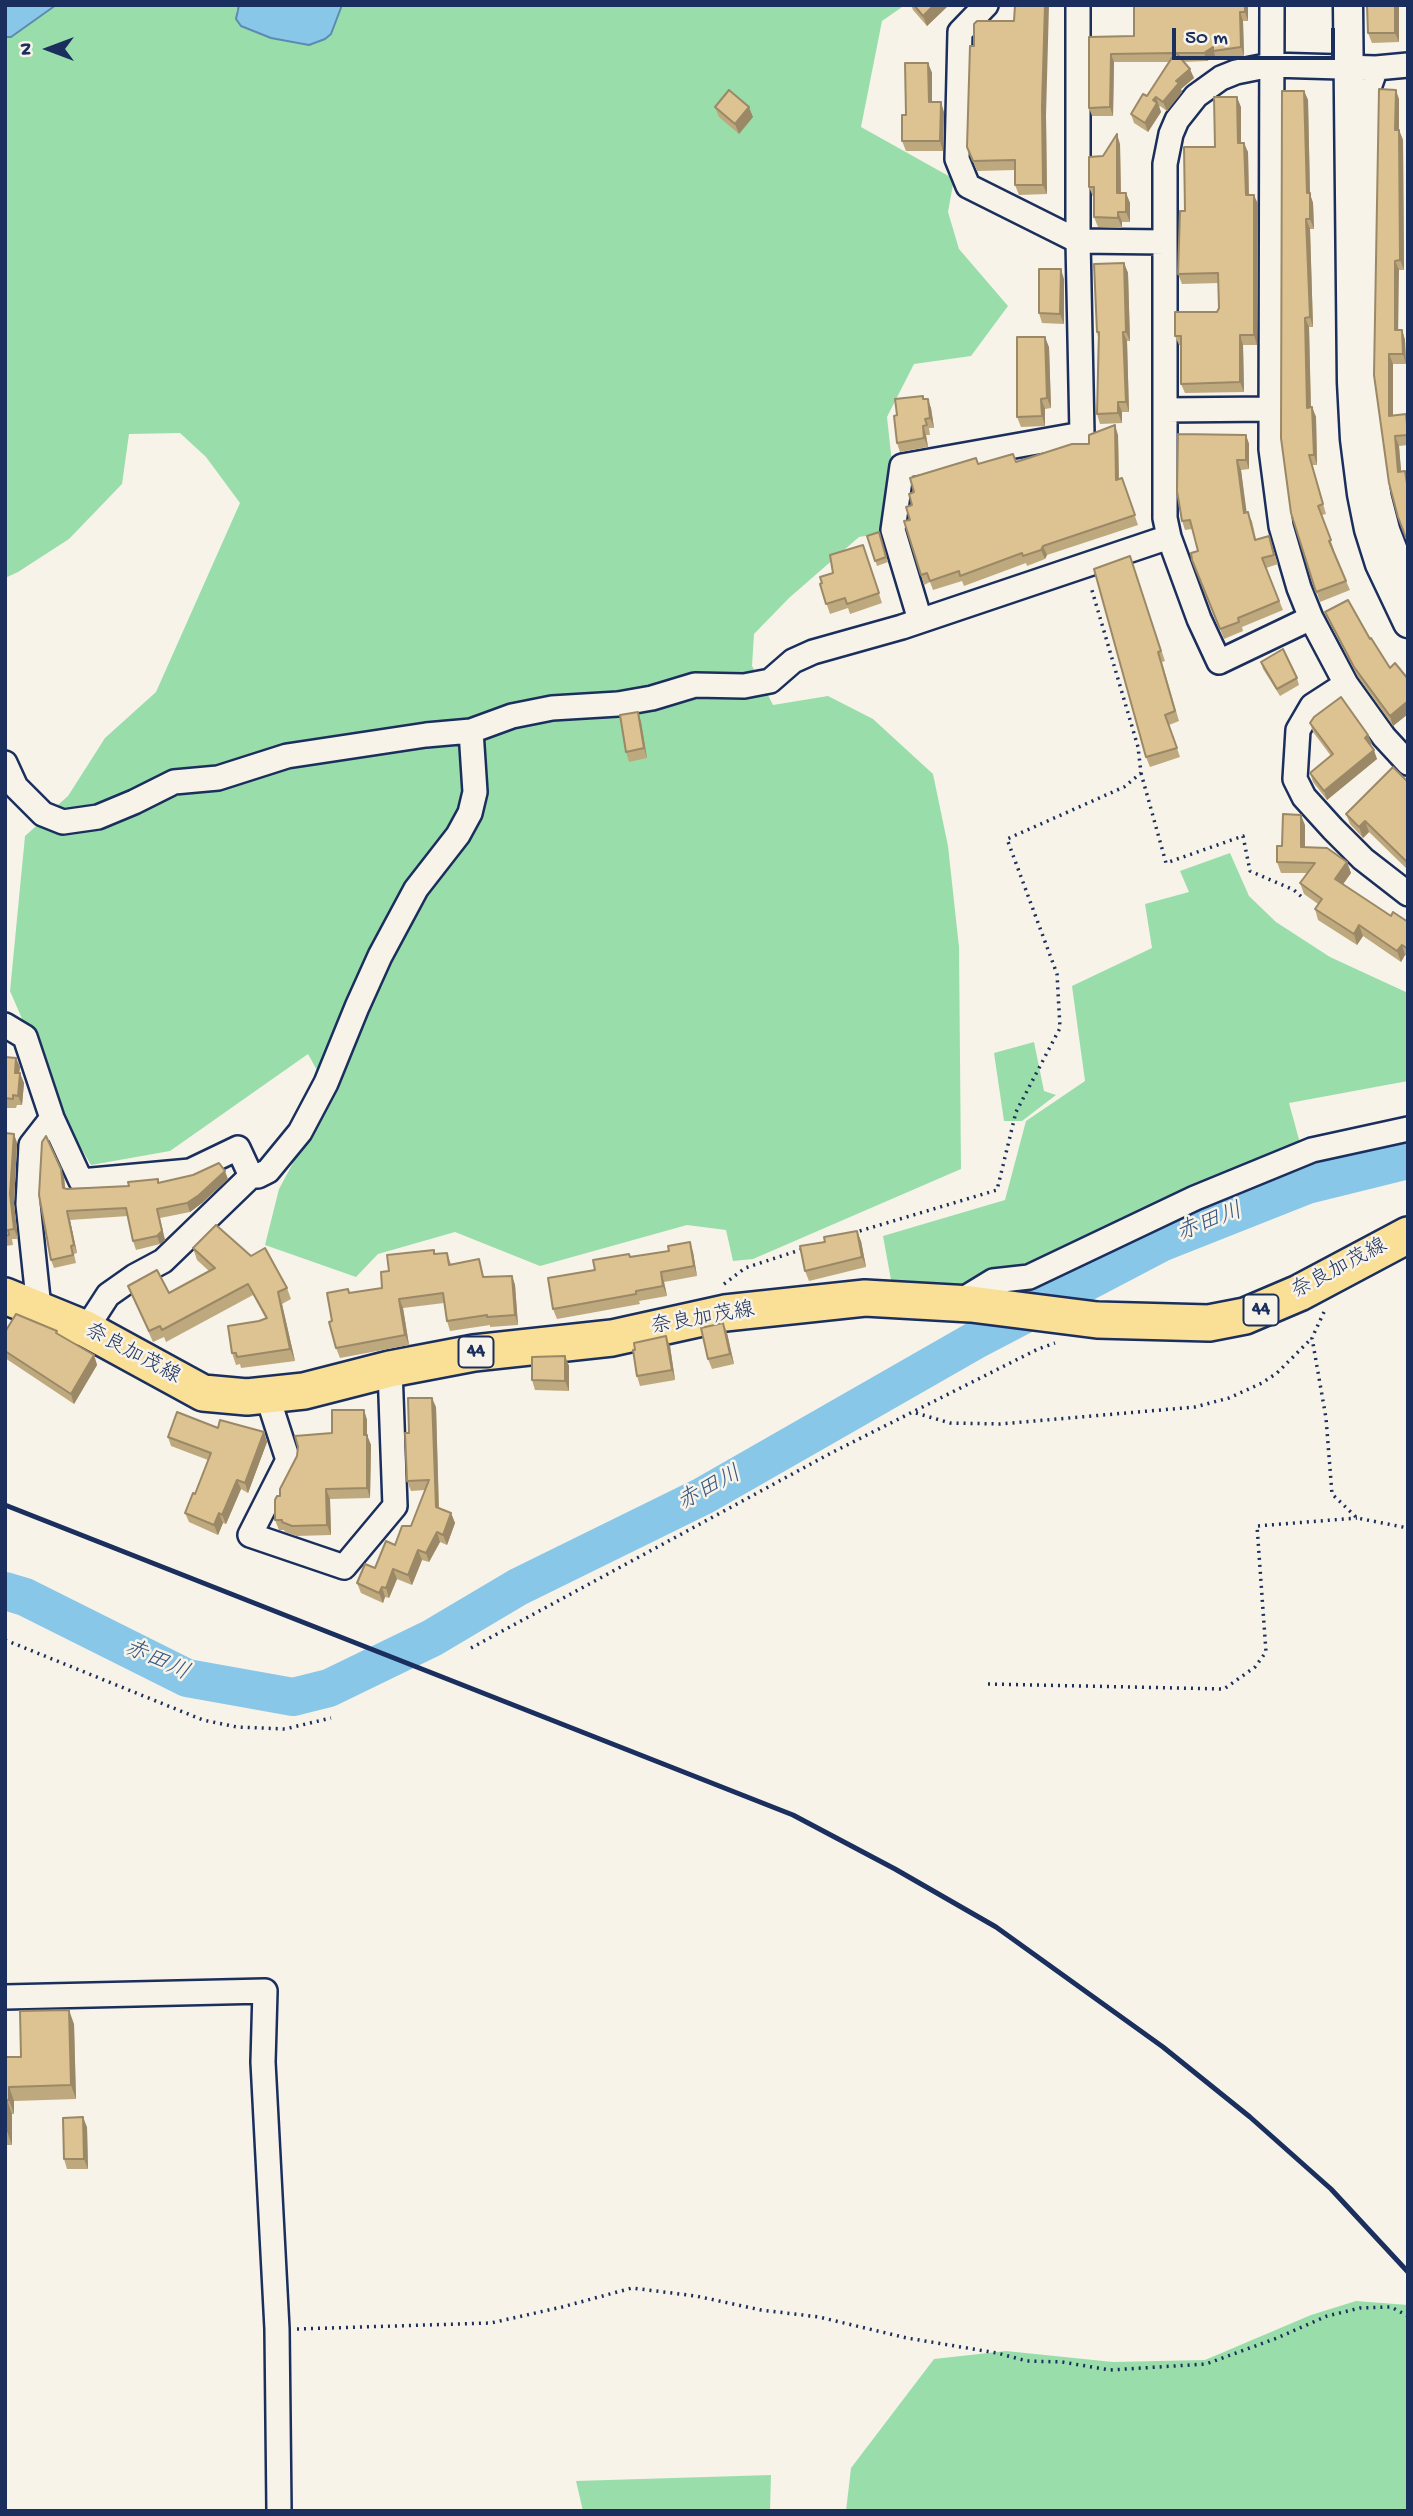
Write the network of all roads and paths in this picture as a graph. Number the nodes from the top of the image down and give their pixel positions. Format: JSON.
{"nodes":[{"id":1,"x":986,"y":5,"type":"edge"},
{"id":2,"x":1077,"y":5,"type":"edge"},
{"id":3,"x":1272,"y":5,"type":"edge"},
{"id":4,"x":1348,"y":5,"type":"edge"},
{"id":5,"x":1271,"y":65,"type":"junction"},
{"id":6,"x":1408,"y":65,"type":"edge"},
{"id":7,"x":1362,"y":67,"type":"junction"},
{"id":8,"x":1078,"y":241,"type":"junction"},
{"id":9,"x":1165,"y":242,"type":"junction"},
{"id":10,"x":1164,"y":410,"type":"junction"},
{"id":11,"x":1271,"y":410,"type":"junction"},
{"id":12,"x":1169,"y":537,"type":"junction"},
{"id":13,"x":1084,"y":565,"type":"junction"},
{"id":14,"x":1408,"y":583,"type":"edge"},
{"id":15,"x":1311,"y":618,"type":"junction"},
{"id":16,"x":920,"y":620,"type":"junction"},
{"id":17,"x":1408,"y":623,"type":"edge"},
{"id":18,"x":1346,"y":684,"type":"junction"},
{"id":19,"x":471,"y":731,"type":"junction"},
{"id":20,"x":5,"y":763,"type":"edge"},
{"id":21,"x":1408,"y":763,"type":"edge"},
{"id":22,"x":1141,"y":773,"type":"junction"},
{"id":23,"x":1408,"y":894,"type":"edge"},
{"id":24,"x":1304,"y":899,"type":"edge"},
{"id":25,"x":5,"y":1025,"type":"edge"},
{"id":26,"x":52,"y":1118,"type":"junction"},
{"id":27,"x":1408,"y":1129,"type":"edge"},
{"id":28,"x":251,"y":1177,"type":"junction"},
{"id":29,"x":848,"y":1234,"type":"edge"},
{"id":30,"x":1408,"y":1235,"type":"edge"},
{"id":31,"x":810,"y":1247,"type":"edge"},
{"id":32,"x":1333,"y":1276,"type":"junction"},
{"id":33,"x":722,"y":1285,"type":"dead end"},
{"id":34,"x":5,"y":1296,"type":"edge"},
{"id":35,"x":963,"y":1303,"type":"junction"},
{"id":36,"x":39,"y":1308,"type":"junction"},
{"id":37,"x":86,"y":1329,"type":"junction"},
{"id":38,"x":1312,"y":1338,"type":"junction"},
{"id":39,"x":1060,"y":1342,"type":"dead end"},
{"id":40,"x":390,"y":1369,"type":"junction"},
{"id":41,"x":267,"y":1395,"type":"junction"},
{"id":42,"x":914,"y":1412,"type":"junction"},
{"id":43,"x":1357,"y":1518,"type":"junction"},
{"id":44,"x":1408,"y":1528,"type":"edge"},
{"id":45,"x":5,"y":1640,"type":"edge"},
{"id":46,"x":471,"y":1648,"type":"dead end"},
{"id":47,"x":988,"y":1684,"type":"dead end"},
{"id":48,"x":331,"y":1718,"type":"dead end"},
{"id":49,"x":5,"y":1997,"type":"edge"},
{"id":50,"x":1408,"y":2315,"type":"edge"},
{"id":51,"x":277,"y":2329,"type":"junction"},
{"id":52,"x":279,"y":2511,"type":"edge"}],
"edges":[{"from":1,"to":8,"type":"street"},
{"from":2,"to":8,"type":"street"},
{"from":3,"to":5,"type":"street"},
{"from":4,"to":7,"type":"street"},
{"from":5,"to":7,"type":"street"},
{"from":5,"to":9,"type":"street"},
{"from":5,"to":11,"type":"street"},
{"from":6,"to":7,"type":"street"},
{"from":7,"to":14,"type":"street"},
{"from":7,"to":17,"type":"street"},
{"from":8,"to":9,"type":"street"},
{"from":8,"to":16,"type":"street"},
{"from":9,"to":10,"type":"street"},
{"from":10,"to":11,"type":"street"},
{"from":10,"to":12,"type":"street"},
{"from":11,"to":15,"type":"street"},
{"from":12,"to":13,"type":"street"},
{"from":12,"to":15,"type":"street"},
{"from":13,"to":16,"type":"street"},
{"from":13,"to":22,"type":"path"},
{"from":15,"to":18,"type":"street"},
{"from":16,"to":19,"type":"street"},
{"from":18,"to":21,"type":"street"},
{"from":18,"to":23,"type":"street"},
{"from":19,"to":20,"type":"street"},
{"from":19,"to":28,"type":"street"},
{"from":22,"to":24,"type":"path"},
{"from":22,"to":29,"type":"path"},
{"from":25,"to":26,"type":"street"},
{"from":26,"to":28,"type":"street"},
{"from":26,"to":36,"type":"street"},
{"from":27,"to":35,"type":"street"},
{"from":28,"to":37,"type":"street"},
{"from":30,"to":32,"type":"main road","name":"奈良加茂線","number":"44"},
{"from":31,"to":33,"type":"path"},
{"from":32,"to":35,"type":"main road","name":"奈良加茂線","number":"44"},
{"from":32,"to":38,"type":"path"},
{"from":34,"to":36,"type":"main road","name":"奈良加茂線","number":"44"},
{"from":35,"to":40,"type":"main road","name":"奈良加茂線","number":"44"},
{"from":36,"to":37,"type":"main road","name":"奈良加茂線","number":"44"},
{"from":37,"to":41,"type":"main road","name":"奈良加茂線","number":"44"},
{"from":38,"to":42,"type":"path"},
{"from":38,"to":43,"type":"path"},
{"from":39,"to":42,"type":"path"},
{"from":40,"to":41,"type":"main road","name":"奈良加茂線","number":"44"},
{"from":40,"to":41,"type":"street"},
{"from":42,"to":46,"type":"path"},
{"from":43,"to":44,"type":"path"},
{"from":43,"to":47,"type":"path"},
{"from":45,"to":48,"type":"path"},
{"from":49,"to":51,"type":"street"},
{"from":50,"to":51,"type":"path"},
{"from":51,"to":52,"type":"street"}]}
